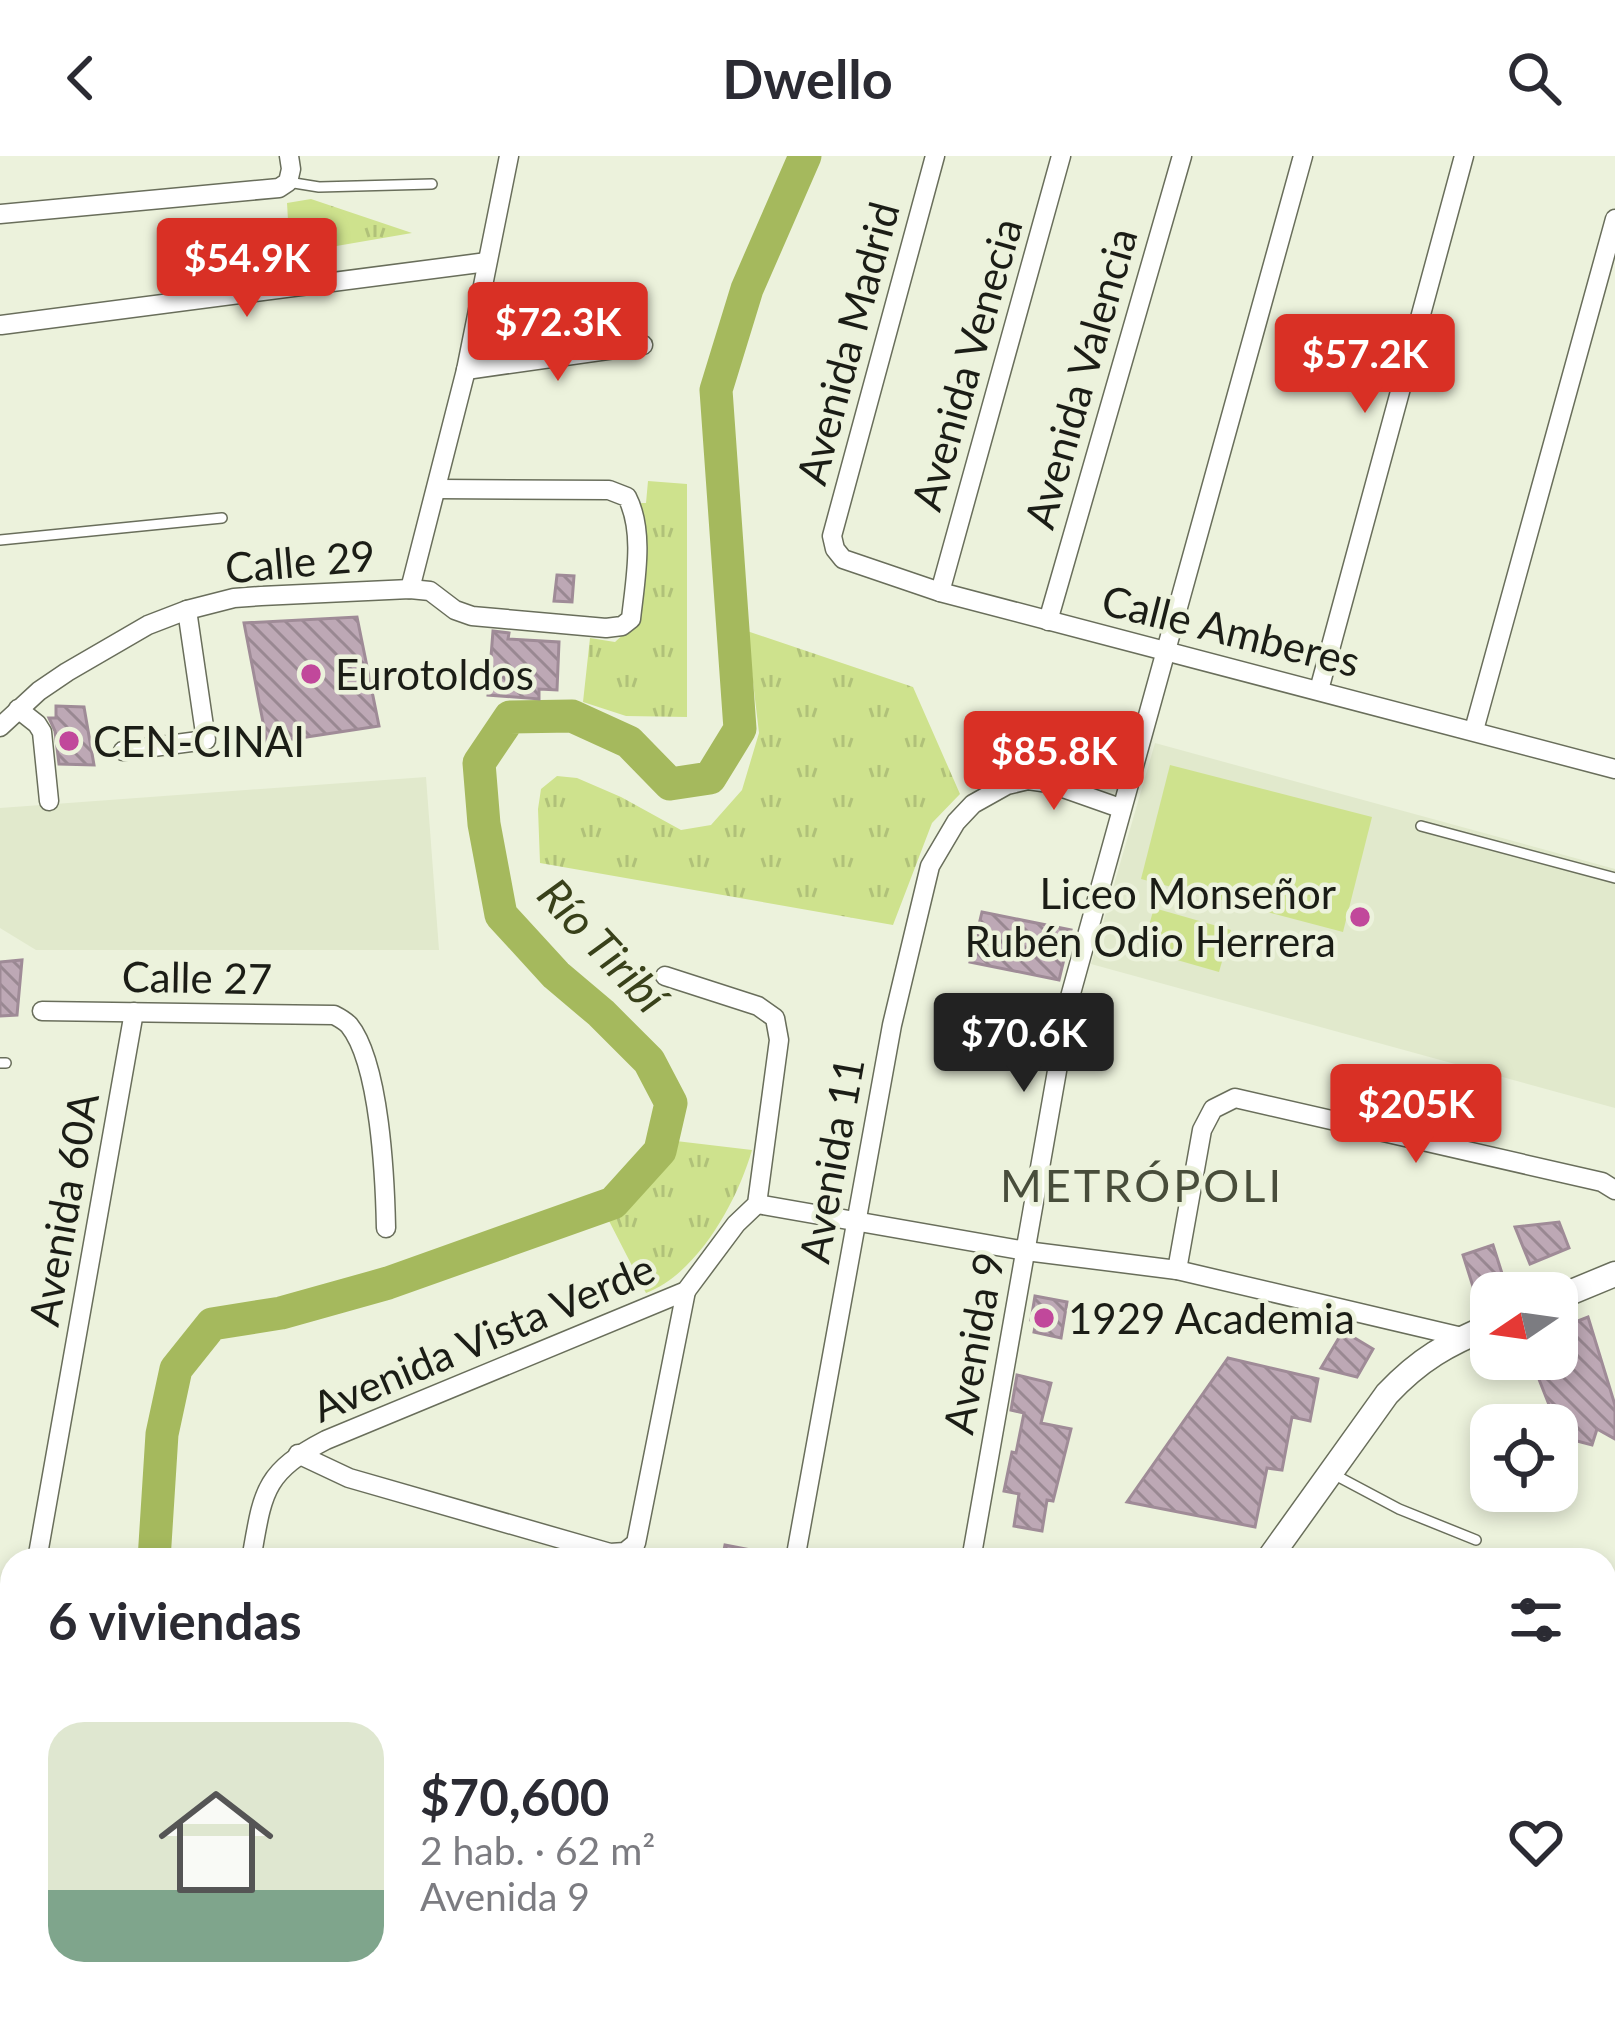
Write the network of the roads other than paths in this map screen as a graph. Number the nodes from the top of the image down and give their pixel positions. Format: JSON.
{"nodes":[{"id":1,"x":290,"y":156,"type":"edge"},
{"id":2,"x":509,"y":156,"type":"edge"},
{"id":3,"x":935,"y":156,"type":"edge"},
{"id":4,"x":1061,"y":156,"type":"edge"},
{"id":5,"x":1182,"y":156,"type":"edge"},
{"id":6,"x":1303,"y":156,"type":"edge"},
{"id":7,"x":1464,"y":156,"type":"edge"},
{"id":8,"x":288,"y":182,"type":"junction"},
{"id":9,"x":432,"y":184,"type":"dead end"},
{"id":10,"x":0,"y":214,"type":"edge"},
{"id":11,"x":1615,"y":218,"type":"edge"},
{"id":12,"x":487,"y":262,"type":"junction"},
{"id":13,"x":1,"y":326,"type":"edge"},
{"id":14,"x":643,"y":345,"type":"dead end"},
{"id":15,"x":466,"y":370,"type":"junction"},
{"id":16,"x":437,"y":489,"type":"junction"},
{"id":17,"x":222,"y":518,"type":"dead end"},
{"id":18,"x":0,"y":540,"type":"edge"},
{"id":19,"x":835,"y":549,"type":"joint"},
{"id":20,"x":410,"y":589,"type":"junction"},
{"id":21,"x":940,"y":592,"type":"junction"},
{"id":22,"x":187,"y":610,"type":"junction"},
{"id":23,"x":1048,"y":621,"type":"junction"},
{"id":24,"x":1167,"y":651,"type":"junction"},
{"id":25,"x":1319,"y":690,"type":"junction"},
{"id":26,"x":18,"y":710,"type":"junction"},
{"id":27,"x":0,"y":727,"type":"edge"},
{"id":28,"x":1474,"y":730,"type":"junction"},
{"id":29,"x":123,"y":751,"type":"dead end"},
{"id":30,"x":1615,"y":769,"type":"edge"},
{"id":31,"x":49,"y":801,"type":"dead end"},
{"id":32,"x":1120,"y":808,"type":"junction"},
{"id":33,"x":1421,"y":826,"type":"dead end"},
{"id":34,"x":1615,"y":878,"type":"edge"},
{"id":35,"x":665,"y":976,"type":"dead end"},
{"id":36,"x":42,"y":1011,"type":"dead end"},
{"id":37,"x":134,"y":1012,"type":"junction"},
{"id":38,"x":1615,"y":1190,"type":"edge"},
{"id":39,"x":757,"y":1204,"type":"junction"},
{"id":40,"x":855,"y":1224,"type":"junction"},
{"id":41,"x":386,"y":1228,"type":"dead end"},
{"id":42,"x":1026,"y":1251,"type":"junction"},
{"id":43,"x":1178,"y":1270,"type":"junction"},
{"id":44,"x":1615,"y":1274,"type":"edge"},
{"id":45,"x":1578,"y":1289,"type":"edge"},
{"id":46,"x":686,"y":1291,"type":"junction"},
{"id":47,"x":1470,"y":1334,"type":"edge"},
{"id":48,"x":1462,"y":1337,"type":"junction"},
{"id":49,"x":298,"y":1454,"type":"junction"},
{"id":50,"x":1330,"y":1472,"type":"junction"},
{"id":51,"x":1476,"y":1540,"type":"dead end"},
{"id":52,"x":39,"y":1548,"type":"edge"},
{"id":53,"x":253,"y":1548,"type":"edge"},
{"id":54,"x":593,"y":1548,"type":"edge"},
{"id":55,"x":630,"y":1548,"type":"edge"},
{"id":56,"x":797,"y":1548,"type":"edge"},
{"id":57,"x":973,"y":1548,"type":"edge"},
{"id":58,"x":1276,"y":1548,"type":"edge"}],
"edges":[{"from":1,"to":8,"type":"street"},
{"from":2,"to":12,"type":"street"},
{"from":3,"to":19,"type":"street","name":"Avenida Madrid"},
{"from":4,"to":21,"type":"street","name":"Avenida Venecia"},
{"from":5,"to":23,"type":"street","name":"Avenida Valencia"},
{"from":6,"to":24,"type":"street","name":"Avenida 9"},
{"from":7,"to":25,"type":"street"},
{"from":8,"to":9,"type":"lane"},
{"from":8,"to":10,"type":"street"},
{"from":11,"to":28,"type":"street"},
{"from":12,"to":13,"type":"street"},
{"from":12,"to":15,"type":"street"},
{"from":14,"to":15,"type":"street"},
{"from":15,"to":16,"type":"street"},
{"from":16,"to":20,"type":"street"},
{"from":16,"to":20,"type":"street","name":"Calle 29"},
{"from":17,"to":18,"type":"lane"},
{"from":19,"to":21,"type":"street","name":"Calle Amberes"},
{"from":20,"to":22,"type":"street","name":"Calle 29"},
{"from":21,"to":23,"type":"street","name":"Calle Amberes"},
{"from":22,"to":26,"type":"street","name":"Calle 29"},
{"from":22,"to":29,"type":"street"},
{"from":23,"to":24,"type":"street","name":"Calle Amberes"},
{"from":24,"to":25,"type":"street","name":"Calle Amberes"},
{"from":24,"to":32,"type":"street","name":"Avenida 9"},
{"from":25,"to":28,"type":"street","name":"Calle Amberes"},
{"from":26,"to":27,"type":"street","name":"Calle 29"},
{"from":26,"to":31,"type":"street"},
{"from":28,"to":30,"type":"street","name":"Calle Amberes"},
{"from":32,"to":40,"type":"street","name":"Avenida 11"},
{"from":32,"to":42,"type":"street","name":"Avenida 9"},
{"from":33,"to":34,"type":"lane"},
{"from":35,"to":39,"type":"street"},
{"from":36,"to":37,"type":"street","name":"Calle 27"},
{"from":37,"to":41,"type":"street","name":"Calle 27"},
{"from":37,"to":52,"type":"street","name":"Avenida 60A"},
{"from":38,"to":43,"type":"street"},
{"from":39,"to":40,"type":"street"},
{"from":39,"to":46,"type":"street","name":"Avenida Vista Verde"},
{"from":40,"to":42,"type":"street"},
{"from":40,"to":56,"type":"street","name":"Avenida 11"},
{"from":42,"to":43,"type":"street"},
{"from":42,"to":57,"type":"street","name":"Avenida 9"},
{"from":43,"to":48,"type":"street"},
{"from":44,"to":45,"type":"main road"},
{"from":46,"to":49,"type":"street","name":"Avenida Vista Verde"},
{"from":46,"to":55,"type":"street"},
{"from":47,"to":48,"type":"main road"},
{"from":48,"to":50,"type":"main road"},
{"from":49,"to":53,"type":"street","name":"Avenida Vista Verde"},
{"from":49,"to":54,"type":"street"},
{"from":50,"to":51,"type":"lane"},
{"from":50,"to":58,"type":"main road"}]}
